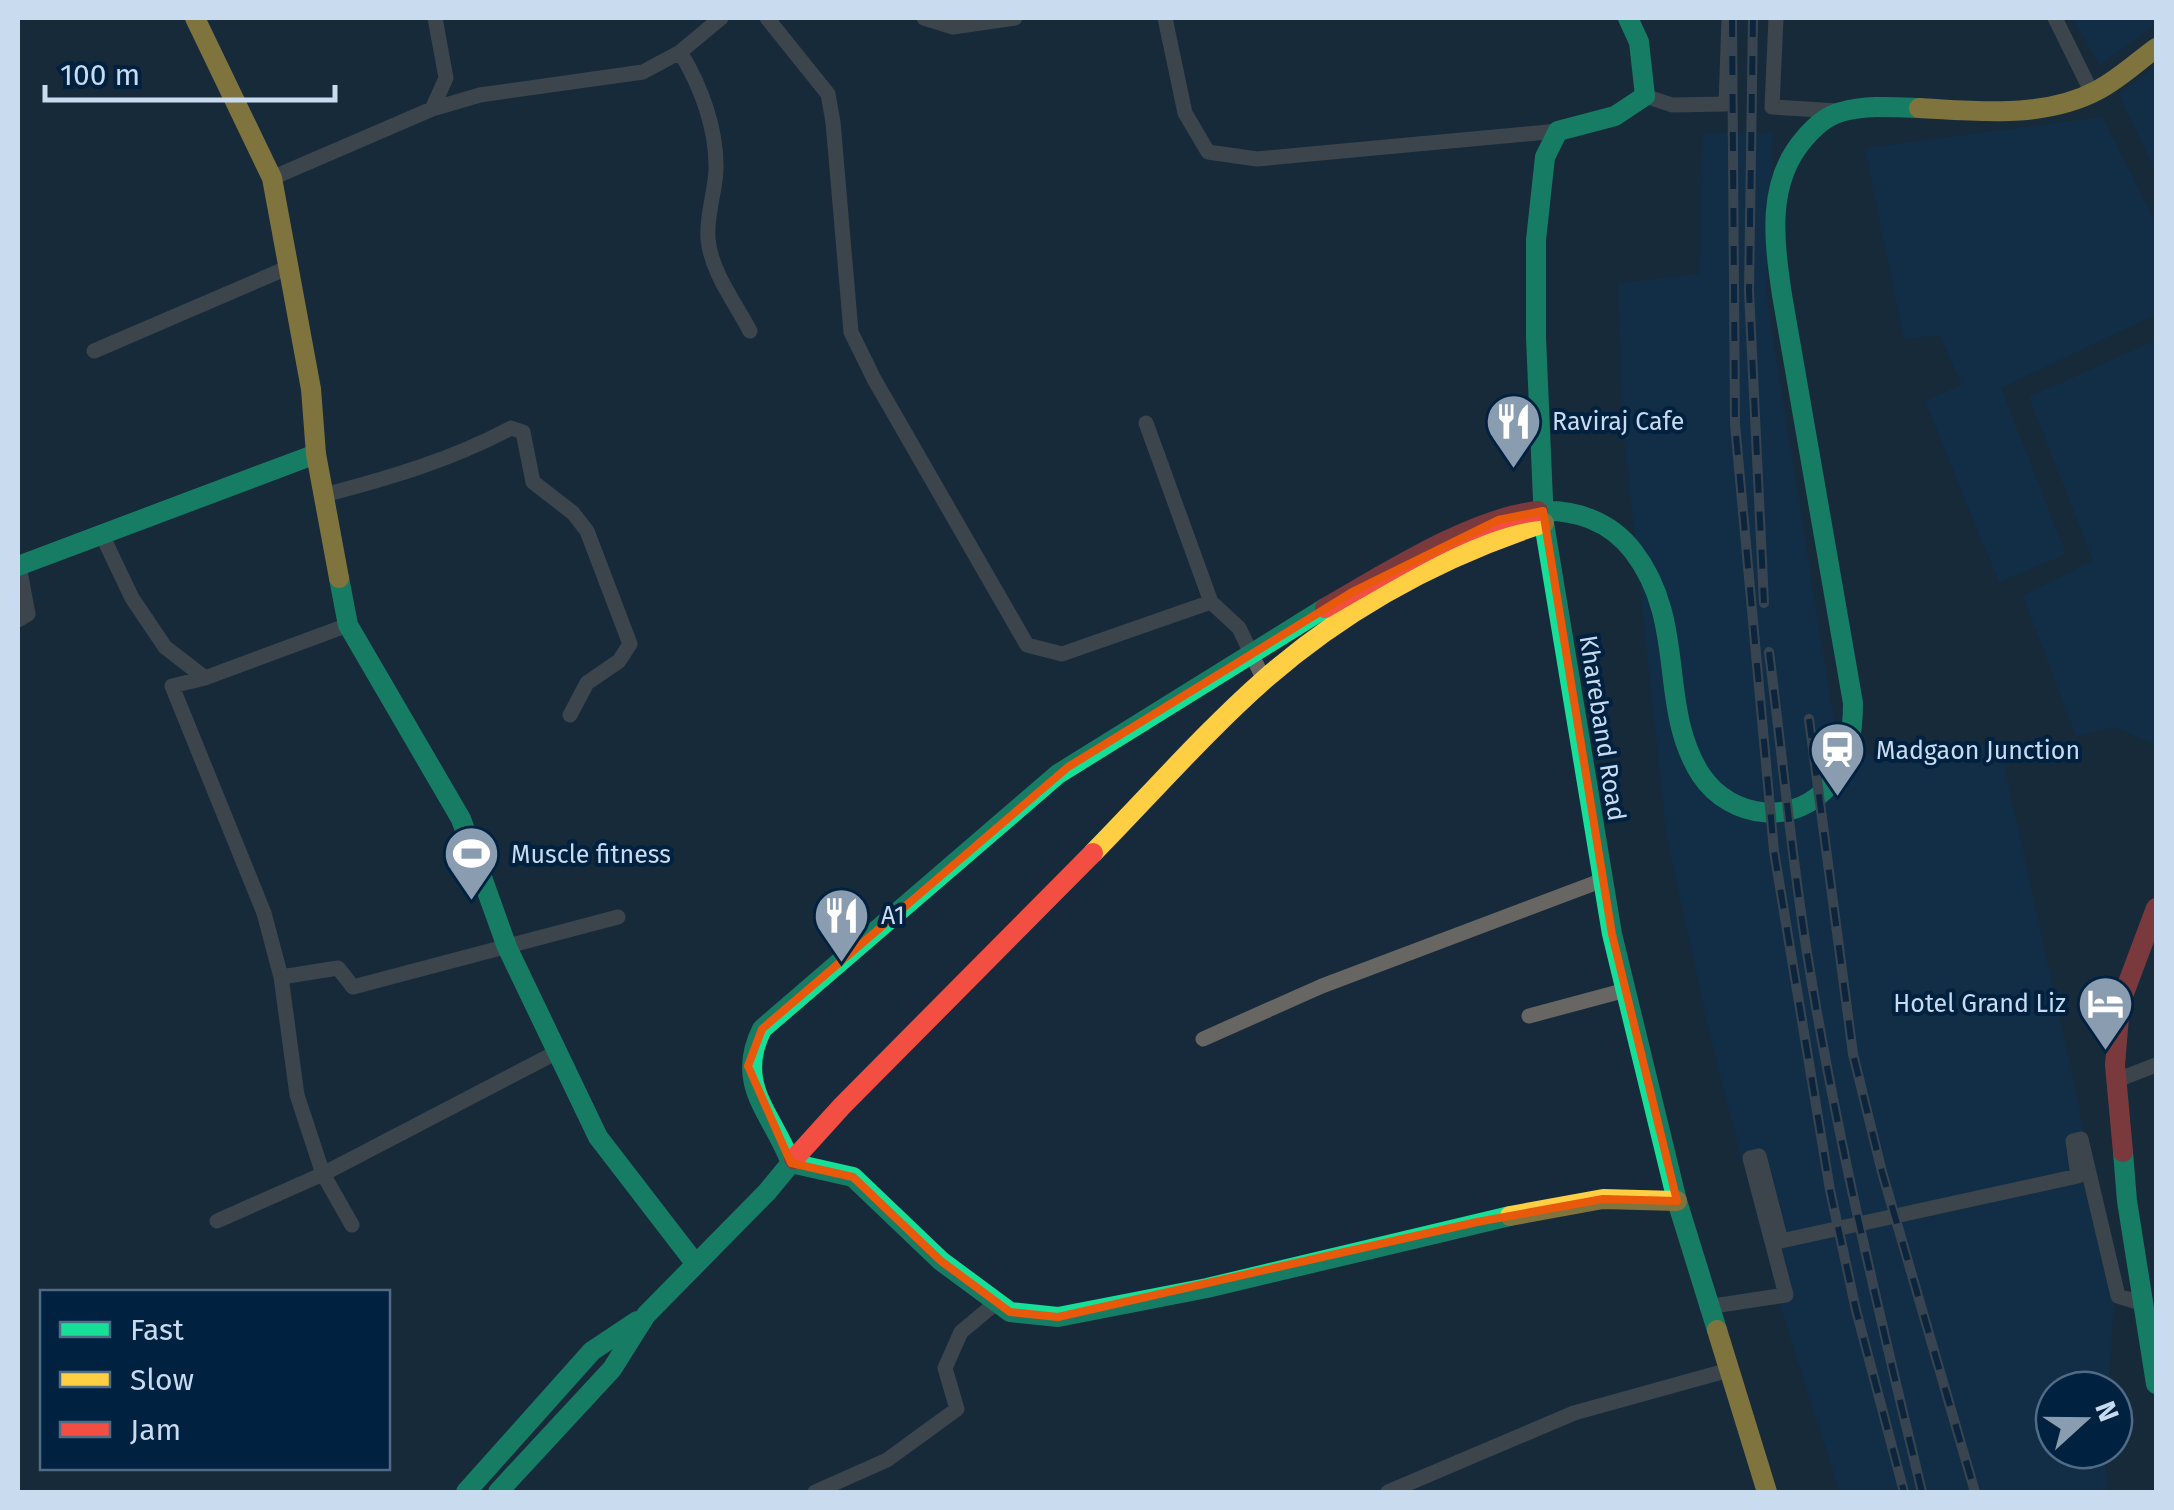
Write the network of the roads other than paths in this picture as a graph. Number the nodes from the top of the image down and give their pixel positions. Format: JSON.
{"nodes":[{"id":1,"x":195,"y":18,"type":"edge"},
{"id":2,"x":435,"y":18,"type":"edge"},
{"id":3,"x":721,"y":18,"type":"edge"},
{"id":4,"x":767,"y":18,"type":"edge"},
{"id":5,"x":924,"y":18,"type":"edge"},
{"id":6,"x":1016,"y":18,"type":"edge"},
{"id":7,"x":1166,"y":18,"type":"edge"},
{"id":8,"x":1628,"y":18,"type":"edge"},
{"id":9,"x":1729,"y":18,"type":"edge"},
{"id":10,"x":1776,"y":18,"type":"edge"},
{"id":11,"x":2056,"y":18,"type":"edge"},
{"id":12,"x":2156,"y":48,"type":"edge"},
{"id":13,"x":680,"y":52,"type":"junction"},
{"id":14,"x":2092,"y":93,"type":"junction"},
{"id":15,"x":1645,"y":96,"type":"junction"},
{"id":16,"x":432,"y":108,"type":"junction"},
{"id":17,"x":1838,"y":111,"type":"junction"},
{"id":18,"x":1558,"y":131,"type":"junction"},
{"id":19,"x":272,"y":178,"type":"junction"},
{"id":20,"x":286,"y":268,"type":"junction"},
{"id":21,"x":750,"y":330,"type":"dead end"},
{"id":22,"x":94,"y":351,"type":"dead end"},
{"id":23,"x":1146,"y":422,"type":"dead end"},
{"id":24,"x":316,"y":454,"type":"junction"},
{"id":25,"x":324,"y":495,"type":"junction"},
{"id":26,"x":1544,"y":523,"type":"junction"},
{"id":27,"x":102,"y":534,"type":"junction"},
{"id":28,"x":18,"y":566,"type":"edge"},
{"id":29,"x":1210,"y":602,"type":"junction"},
{"id":30,"x":18,"y":620,"type":"edge"},
{"id":31,"x":348,"y":625,"type":"junction"},
{"id":32,"x":206,"y":678,"type":"junction"},
{"id":33,"x":1264,"y":680,"type":"junction"},
{"id":34,"x":570,"y":716,"type":"dead end"},
{"id":35,"x":1603,"y":880,"type":"junction"},
{"id":36,"x":2156,"y":911,"type":"edge"},
{"id":37,"x":618,"y":917,"type":"dead end"},
{"id":38,"x":506,"y":947,"type":"junction"},
{"id":39,"x":281,"y":977,"type":"junction"},
{"id":40,"x":1626,"y":990,"type":"junction"},
{"id":41,"x":1529,"y":1016,"type":"dead end"},
{"id":42,"x":1203,"y":1040,"type":"dead end"},
{"id":43,"x":557,"y":1052,"type":"junction"},
{"id":44,"x":2156,"y":1065,"type":"edge"},
{"id":45,"x":2116,"y":1080,"type":"junction"},
{"id":46,"x":791,"y":1162,"type":"junction"},
{"id":47,"x":322,"y":1174,"type":"junction"},
{"id":48,"x":1676,"y":1201,"type":"junction"},
{"id":49,"x":216,"y":1221,"type":"dead end"},
{"id":50,"x":352,"y":1225,"type":"dead end"},
{"id":51,"x":695,"y":1263,"type":"junction"},
{"id":52,"x":2148,"y":1270,"type":"edge"},
{"id":53,"x":997,"y":1302,"type":"junction"},
{"id":54,"x":2144,"y":1304,"type":"junction"},
{"id":55,"x":1707,"y":1307,"type":"junction"},
{"id":56,"x":646,"y":1316,"type":"junction"},
{"id":57,"x":1729,"y":1370,"type":"junction"},
{"id":58,"x":2156,"y":1384,"type":"edge"},
{"id":59,"x":466,"y":1492,"type":"edge"},
{"id":60,"x":498,"y":1492,"type":"edge"},
{"id":61,"x":815,"y":1492,"type":"edge"},
{"id":62,"x":1388,"y":1492,"type":"edge"},
{"id":63,"x":1767,"y":1492,"type":"edge"}],
"edges":[{"from":1,"to":19,"type":"main road"},
{"from":2,"to":16,"type":"street"},
{"from":3,"to":13,"type":"street"},
{"from":4,"to":29,"type":"street"},
{"from":5,"to":6,"type":"street"},
{"from":7,"to":18,"type":"street"},
{"from":8,"to":15,"type":"main road"},
{"from":9,"to":15,"type":"street"},
{"from":10,"to":17,"type":"street"},
{"from":11,"to":14,"type":"street"},
{"from":12,"to":14,"type":"main road"},
{"from":13,"to":16,"type":"street"},
{"from":13,"to":21,"type":"street"},
{"from":14,"to":17,"type":"main road"},
{"from":15,"to":18,"type":"main road"},
{"from":16,"to":19,"type":"street"},
{"from":17,"to":46,"type":"main road"},
{"from":18,"to":26,"type":"main road","name":"Khareband Road"},
{"from":19,"to":20,"type":"main road"},
{"from":20,"to":22,"type":"street"},
{"from":20,"to":24,"type":"main road"},
{"from":23,"to":29,"type":"street"},
{"from":24,"to":25,"type":"main road"},
{"from":24,"to":27,"type":"main road"},
{"from":25,"to":31,"type":"main road"},
{"from":25,"to":34,"type":"street"},
{"from":26,"to":33,"type":"main road"},
{"from":26,"to":35,"type":"main road","name":"Khareband Road"},
{"from":27,"to":28,"type":"main road"},
{"from":27,"to":32,"type":"street"},
{"from":28,"to":30,"type":"street"},
{"from":29,"to":33,"type":"street"},
{"from":31,"to":32,"type":"street"},
{"from":31,"to":38,"type":"main road"},
{"from":32,"to":39,"type":"street"},
{"from":33,"to":46,"type":"main road"},
{"from":35,"to":40,"type":"main road","name":"Khareband Road"},
{"from":35,"to":42,"type":"street"},
{"from":36,"to":45,"type":"main road"},
{"from":37,"to":38,"type":"street"},
{"from":38,"to":39,"type":"street"},
{"from":38,"to":43,"type":"main road"},
{"from":39,"to":47,"type":"street"},
{"from":40,"to":41,"type":"street"},
{"from":40,"to":48,"type":"main road","name":"Khareband Road"},
{"from":43,"to":47,"type":"street"},
{"from":43,"to":51,"type":"main road"},
{"from":44,"to":45,"type":"street"},
{"from":45,"to":52,"type":"main road"},
{"from":46,"to":51,"type":"main road"},
{"from":46,"to":53,"type":"main road"},
{"from":47,"to":49,"type":"street"},
{"from":47,"to":50,"type":"street"},
{"from":48,"to":53,"type":"main road"},
{"from":48,"to":55,"type":"main road","name":"Khareband Road"},
{"from":51,"to":56,"type":"main road"},
{"from":52,"to":54,"type":"main road"},
{"from":53,"to":61,"type":"street"},
{"from":54,"to":55,"type":"street"},
{"from":54,"to":58,"type":"main road"},
{"from":55,"to":57,"type":"main road","name":"Khareband Road"},
{"from":56,"to":59,"type":"main road"},
{"from":56,"to":60,"type":"main road"},
{"from":57,"to":62,"type":"street"},
{"from":57,"to":63,"type":"main road","name":"Khareband Road"}]}
